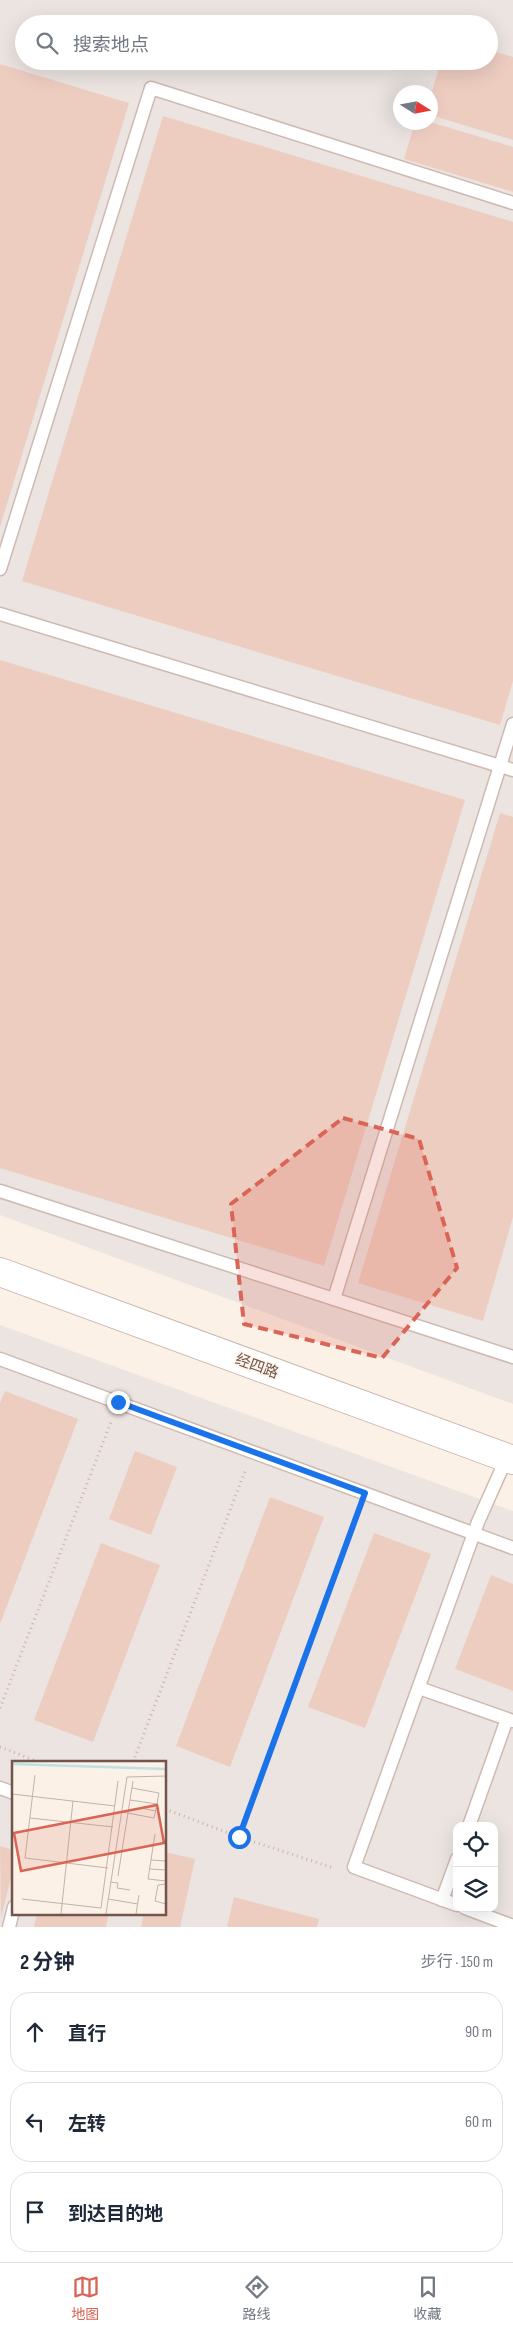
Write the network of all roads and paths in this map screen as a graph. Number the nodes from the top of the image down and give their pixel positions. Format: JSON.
{"nodes":[{"id":1,"x":513,"y":203,"type":"edge"},
{"id":2,"x":0,"y":569,"type":"edge"},
{"id":3,"x":0,"y":614,"type":"edge"},
{"id":4,"x":513,"y":724,"type":"edge"},
{"id":5,"x":500,"y":766,"type":"junction"},
{"id":6,"x":513,"y":770,"type":"edge"},
{"id":7,"x":0,"y":1191,"type":"edge"},
{"id":8,"x":0,"y":1272,"type":"edge"},
{"id":9,"x":334,"y":1299,"type":"junction"},
{"id":10,"x":513,"y":1357,"type":"edge"},
{"id":11,"x":0,"y":1359,"type":"edge"},
{"id":12,"x":118,"y":1402,"type":"junction"},
{"id":13,"x":252,"y":1452,"type":"junction"},
{"id":14,"x":510,"y":1458,"type":"edge"},
{"id":15,"x":365,"y":1493,"type":"junction"},
{"id":16,"x":474,"y":1533,"type":"junction"},
{"id":17,"x":513,"y":1548,"type":"edge"},
{"id":18,"x":419,"y":1688,"type":"junction"},
{"id":19,"x":0,"y":1708,"type":"edge"},
{"id":20,"x":510,"y":1720,"type":"edge"},
{"id":21,"x":0,"y":1747,"type":"edge"},
{"id":22,"x":37,"y":1761,"type":"edge"},
{"id":23,"x":133,"y":1761,"type":"edge"},
{"id":24,"x":0,"y":1788,"type":"edge"},
{"id":25,"x":12,"y":1792,"type":"edge"},
{"id":26,"x":166,"y":1809,"type":"edge"},
{"id":27,"x":471,"y":1822,"type":"edge"},
{"id":28,"x":239,"y":1837,"type":"junction"},
{"id":29,"x":354,"y":1867,"type":"junction"},
{"id":30,"x":454,"y":1867,"type":"edge"},
{"id":31,"x":442,"y":1900,"type":"junction"},
{"id":32,"x":453,"y":1904,"type":"edge"},
{"id":33,"x":476,"y":1912,"type":"edge"},
{"id":34,"x":13,"y":1914,"type":"edge"},
{"id":35,"x":513,"y":1926,"type":"edge"},
{"id":36,"x":10,"y":1927,"type":"edge"}],
"edges":[{"from":1,"to":2,"type":"lane"},
{"from":3,"to":5,"type":"lane"},
{"from":4,"to":5,"type":"lane"},
{"from":5,"to":6,"type":"lane"},
{"from":5,"to":9,"type":"lane"},
{"from":7,"to":9,"type":"lane"},
{"from":8,"to":14,"type":"street","name":"经四路"},
{"from":9,"to":10,"type":"lane"},
{"from":11,"to":12,"type":"lane"},
{"from":12,"to":13,"type":"lane"},
{"from":12,"to":19,"type":"path"},
{"from":13,"to":15,"type":"lane"},
{"from":13,"to":23,"type":"path"},
{"from":14,"to":16,"type":"lane"},
{"from":15,"to":16,"type":"lane"},
{"from":15,"to":28,"type":"path"},
{"from":16,"to":17,"type":"lane"},
{"from":16,"to":18,"type":"lane"},
{"from":18,"to":20,"type":"lane"},
{"from":18,"to":29,"type":"lane"},
{"from":20,"to":27,"type":"lane"},
{"from":21,"to":22,"type":"path"},
{"from":24,"to":25,"type":"lane"},
{"from":26,"to":28,"type":"path"},
{"from":28,"to":29,"type":"path"},
{"from":29,"to":31,"type":"lane"},
{"from":30,"to":31,"type":"lane"},
{"from":31,"to":32,"type":"lane"},
{"from":33,"to":35,"type":"lane"},
{"from":34,"to":36,"type":"lane"}]}
